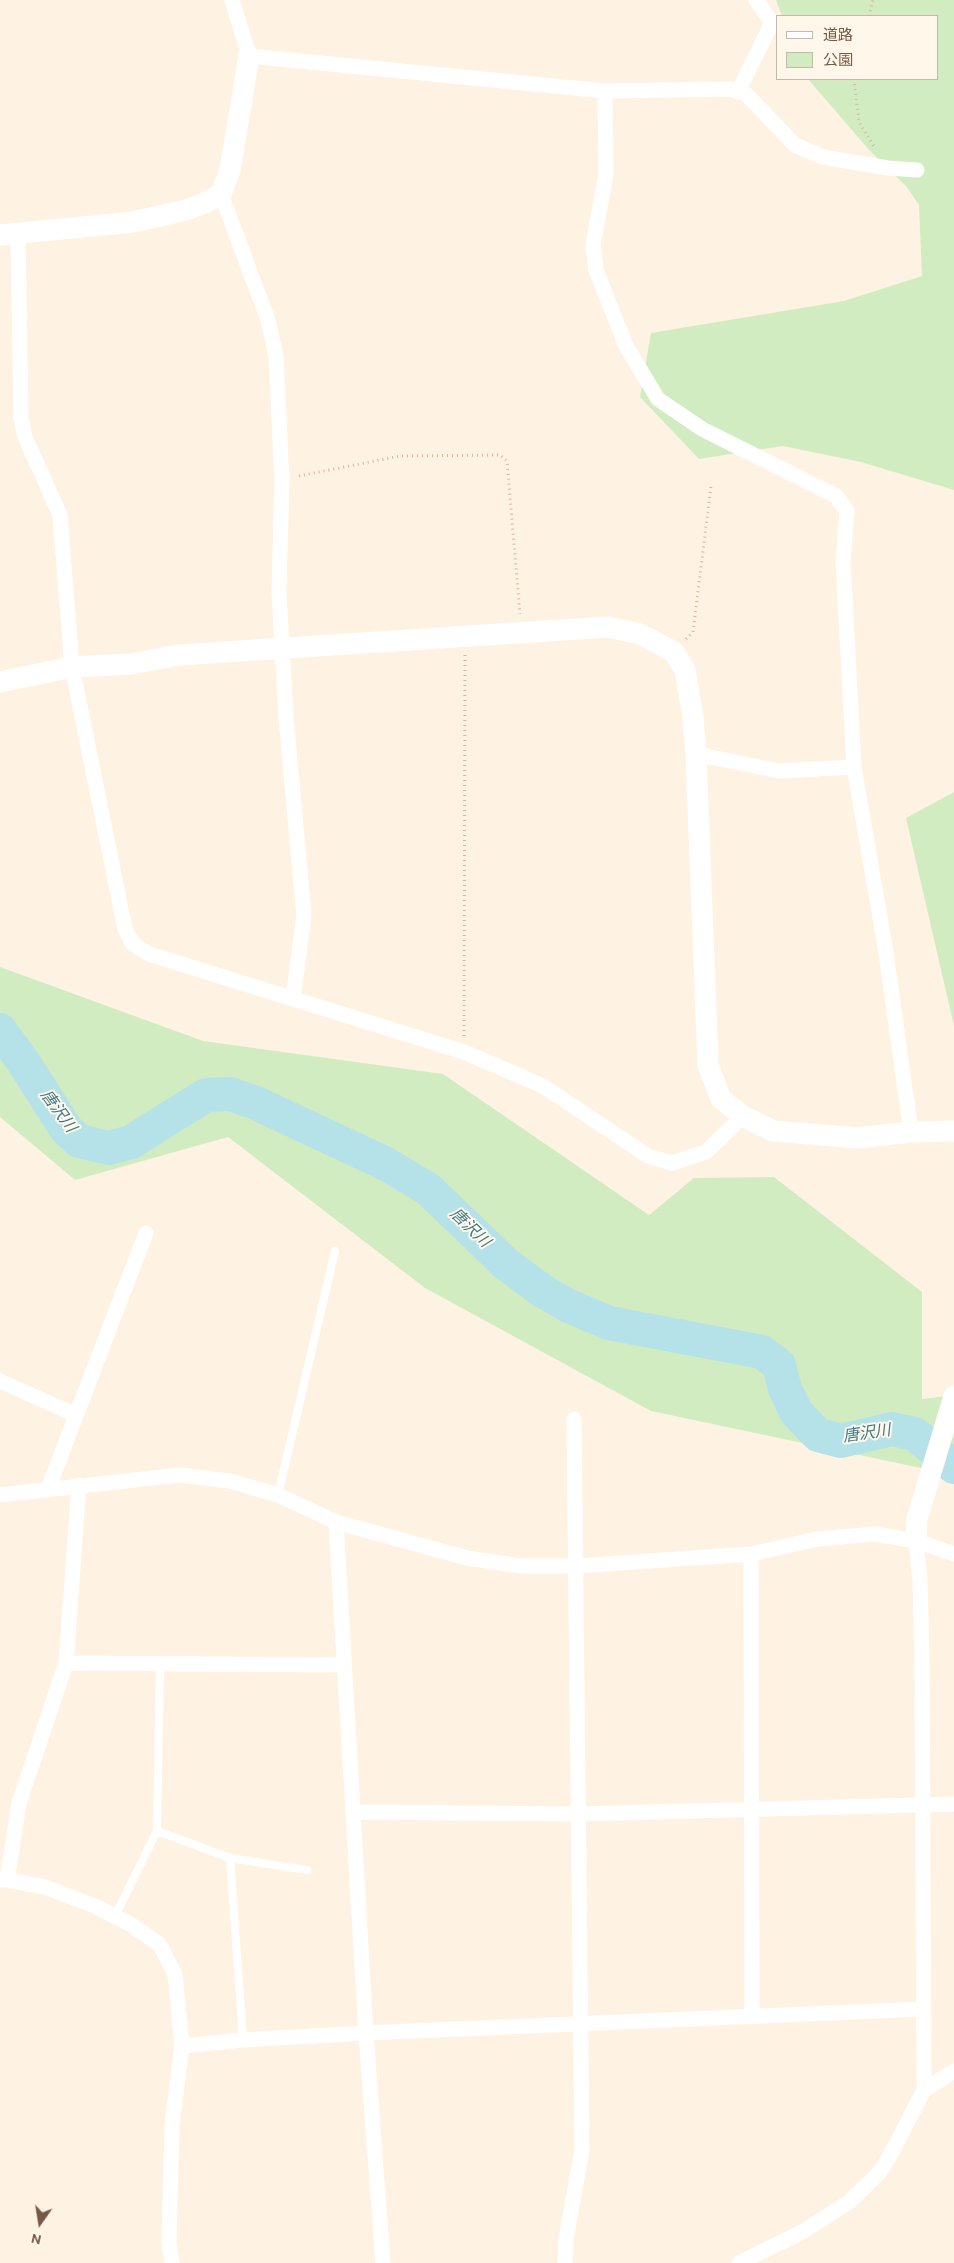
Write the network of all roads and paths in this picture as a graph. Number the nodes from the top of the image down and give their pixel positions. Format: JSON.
{"nodes":[{"id":1,"x":232,"y":0,"type":"edge"},
{"id":2,"x":756,"y":0,"type":"edge"},
{"id":3,"x":873,"y":0,"type":"edge"},
{"id":4,"x":869,"y":15,"type":"edge"},
{"id":5,"x":249,"y":56,"type":"junction"},
{"id":6,"x":854,"y":80,"type":"edge"},
{"id":7,"x":605,"y":91,"type":"junction"},
{"id":8,"x":738,"y":92,"type":"junction"},
{"id":9,"x":888,"y":168,"type":"junction"},
{"id":10,"x":917,"y":170,"type":"dead end"},
{"id":11,"x":221,"y":194,"type":"junction"},
{"id":12,"x":9,"y":234,"type":"edge"},
{"id":13,"x":282,"y":479,"type":"junction"},
{"id":14,"x":712,"y":486,"type":"dead end"},
{"id":15,"x":521,"y":632,"type":"junction"},
{"id":16,"x":465,"y":636,"type":"junction"},
{"id":17,"x":284,"y":648,"type":"junction"},
{"id":18,"x":674,"y":652,"type":"junction"},
{"id":19,"x":72,"y":667,"type":"junction"},
{"id":20,"x":0,"y":682,"type":"edge"},
{"id":21,"x":696,"y":754,"type":"junction"},
{"id":22,"x":854,"y":767,"type":"junction"},
{"id":23,"x":293,"y":1000,"type":"junction"},
{"id":24,"x":464,"y":1052,"type":"junction"},
{"id":25,"x":743,"y":1116,"type":"junction"},
{"id":26,"x":954,"y":1131,"type":"edge"},
{"id":27,"x":911,"y":1132,"type":"junction"},
{"id":28,"x":146,"y":1233,"type":"dead end"},
{"id":29,"x":335,"y":1251,"type":"dead end"},
{"id":30,"x":0,"y":1381,"type":"edge"},
{"id":31,"x":954,"y":1396,"type":"edge"},
{"id":32,"x":76,"y":1415,"type":"junction"},
{"id":33,"x":574,"y":1419,"type":"dead end"},
{"id":34,"x":79,"y":1485,"type":"junction"},
{"id":35,"x":48,"y":1489,"type":"junction"},
{"id":36,"x":0,"y":1495,"type":"edge"},
{"id":37,"x":278,"y":1495,"type":"junction"},
{"id":38,"x":336,"y":1522,"type":"junction"},
{"id":39,"x":916,"y":1541,"type":"junction"},
{"id":40,"x":751,"y":1554,"type":"junction"},
{"id":41,"x":954,"y":1554,"type":"edge"},
{"id":42,"x":577,"y":1566,"type":"junction"},
{"id":43,"x":66,"y":1663,"type":"junction"},
{"id":44,"x":160,"y":1664,"type":"junction"},
{"id":45,"x":344,"y":1666,"type":"junction"},
{"id":46,"x":921,"y":1804,"type":"junction"},
{"id":47,"x":954,"y":1804,"type":"edge"},
{"id":48,"x":751,"y":1809,"type":"junction"},
{"id":49,"x":353,"y":1812,"type":"junction"},
{"id":50,"x":578,"y":1814,"type":"junction"},
{"id":51,"x":157,"y":1830,"type":"junction"},
{"id":52,"x":230,"y":1858,"type":"junction"},
{"id":53,"x":307,"y":1870,"type":"dead end"},
{"id":54,"x":4,"y":1880,"type":"edge"},
{"id":55,"x":115,"y":1916,"type":"junction"},
{"id":56,"x":922,"y":2010,"type":"junction"},
{"id":57,"x":752,"y":2016,"type":"junction"},
{"id":58,"x":581,"y":2024,"type":"junction"},
{"id":59,"x":366,"y":2033,"type":"junction"},
{"id":60,"x":243,"y":2040,"type":"junction"},
{"id":61,"x":182,"y":2046,"type":"junction"},
{"id":62,"x":954,"y":2071,"type":"edge"},
{"id":63,"x":924,"y":2090,"type":"junction"},
{"id":64,"x":172,"y":2263,"type":"edge"},
{"id":65,"x":383,"y":2263,"type":"edge"},
{"id":66,"x":565,"y":2263,"type":"edge"},
{"id":67,"x":739,"y":2263,"type":"edge"}],
"edges":[{"from":1,"to":5,"type":"street"},
{"from":2,"to":8,"type":"street"},
{"from":3,"to":4,"type":"path"},
{"from":5,"to":7,"type":"street"},
{"from":5,"to":11,"type":"street"},
{"from":6,"to":9,"type":"path"},
{"from":7,"to":8,"type":"street"},
{"from":7,"to":22,"type":"street"},
{"from":8,"to":9,"type":"street"},
{"from":9,"to":10,"type":"street"},
{"from":11,"to":12,"type":"street"},
{"from":11,"to":13,"type":"street"},
{"from":12,"to":19,"type":"street"},
{"from":13,"to":15,"type":"path"},
{"from":13,"to":17,"type":"street"},
{"from":14,"to":18,"type":"path"},
{"from":15,"to":16,"type":"street"},
{"from":15,"to":18,"type":"street"},
{"from":16,"to":17,"type":"street"},
{"from":16,"to":24,"type":"path"},
{"from":17,"to":19,"type":"street"},
{"from":17,"to":23,"type":"street"},
{"from":18,"to":21,"type":"street"},
{"from":19,"to":20,"type":"street"},
{"from":19,"to":23,"type":"street"},
{"from":21,"to":22,"type":"street"},
{"from":21,"to":25,"type":"street"},
{"from":22,"to":27,"type":"street"},
{"from":23,"to":24,"type":"street"},
{"from":24,"to":25,"type":"street"},
{"from":25,"to":27,"type":"street"},
{"from":26,"to":27,"type":"street"},
{"from":28,"to":32,"type":"street"},
{"from":29,"to":37,"type":"lane"},
{"from":30,"to":32,"type":"street"},
{"from":31,"to":39,"type":"street"},
{"from":32,"to":35,"type":"street"},
{"from":33,"to":42,"type":"street"},
{"from":34,"to":35,"type":"street"},
{"from":34,"to":37,"type":"street"},
{"from":34,"to":43,"type":"street"},
{"from":35,"to":36,"type":"street"},
{"from":37,"to":38,"type":"street"},
{"from":38,"to":42,"type":"street"},
{"from":38,"to":45,"type":"street"},
{"from":39,"to":40,"type":"street"},
{"from":39,"to":41,"type":"street"},
{"from":39,"to":46,"type":"street"},
{"from":40,"to":42,"type":"street"},
{"from":40,"to":48,"type":"street"},
{"from":42,"to":50,"type":"street"},
{"from":43,"to":44,"type":"street"},
{"from":43,"to":54,"type":"street"},
{"from":44,"to":45,"type":"street"},
{"from":44,"to":51,"type":"lane"},
{"from":45,"to":49,"type":"street"},
{"from":46,"to":47,"type":"street"},
{"from":46,"to":48,"type":"street"},
{"from":46,"to":56,"type":"street"},
{"from":48,"to":50,"type":"street"},
{"from":48,"to":57,"type":"street"},
{"from":49,"to":50,"type":"street"},
{"from":49,"to":59,"type":"street"},
{"from":50,"to":58,"type":"street"},
{"from":51,"to":52,"type":"lane"},
{"from":51,"to":55,"type":"lane"},
{"from":52,"to":53,"type":"lane"},
{"from":52,"to":60,"type":"lane"},
{"from":54,"to":55,"type":"street"},
{"from":55,"to":61,"type":"street"},
{"from":56,"to":57,"type":"street"},
{"from":56,"to":63,"type":"street"},
{"from":57,"to":58,"type":"street"},
{"from":58,"to":59,"type":"street"},
{"from":58,"to":66,"type":"street"},
{"from":59,"to":60,"type":"street"},
{"from":59,"to":65,"type":"street"},
{"from":60,"to":61,"type":"street"},
{"from":61,"to":64,"type":"street"},
{"from":62,"to":63,"type":"street"},
{"from":63,"to":67,"type":"street"}]}
